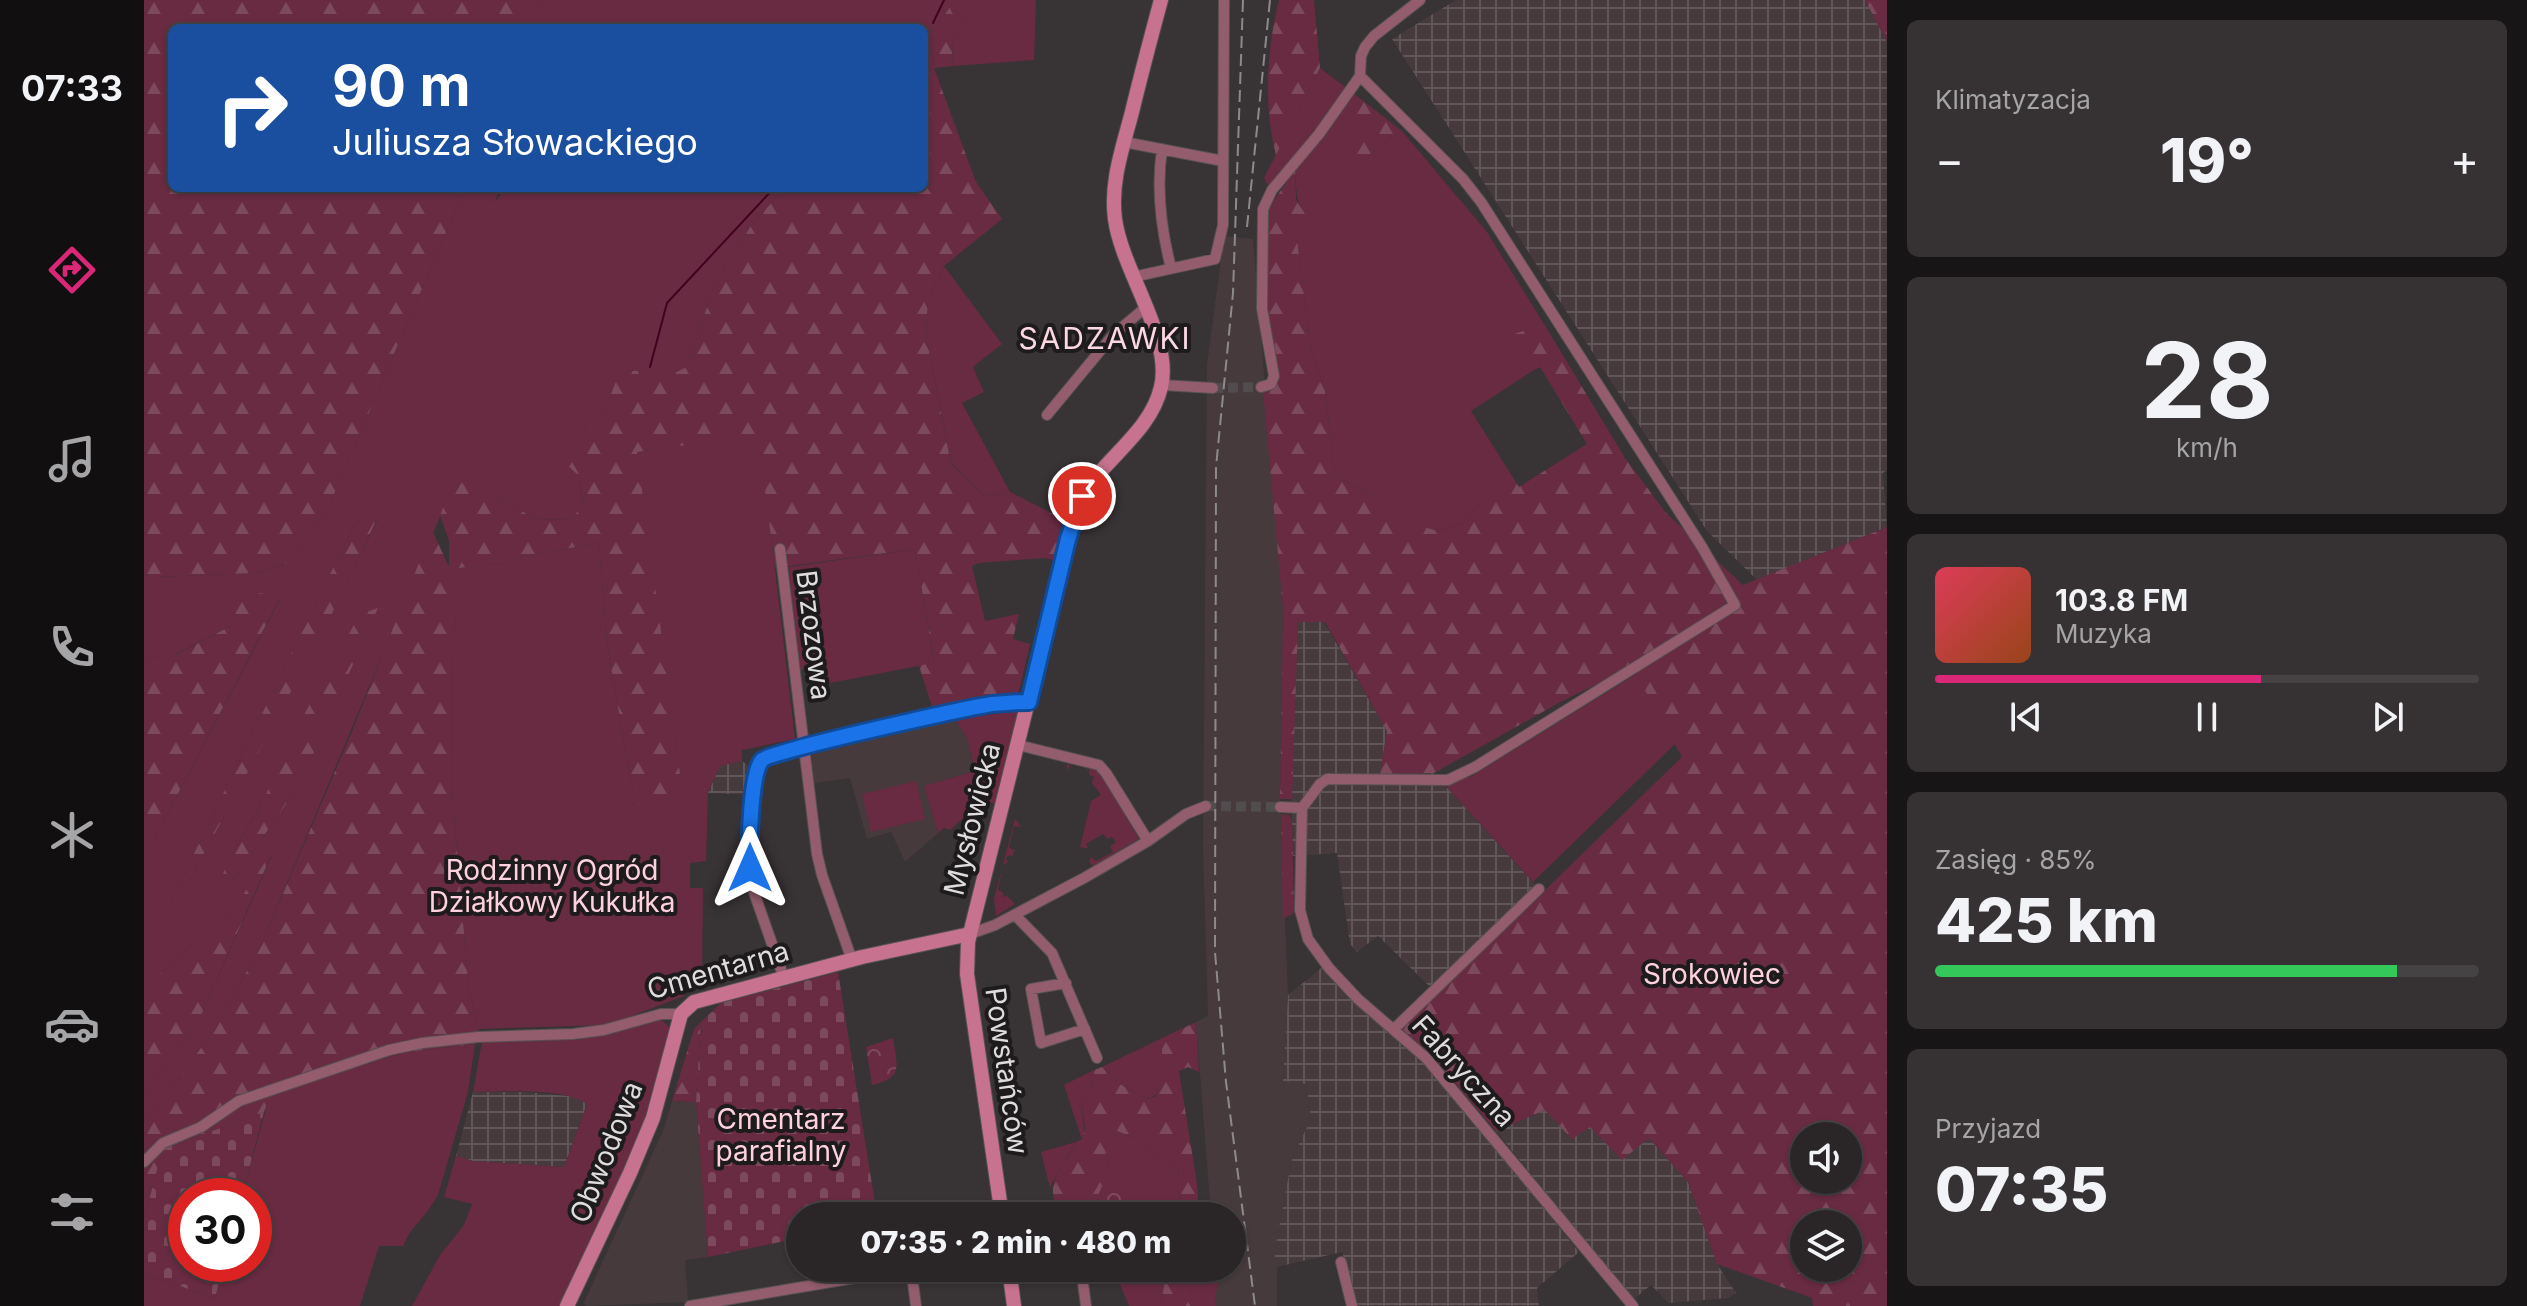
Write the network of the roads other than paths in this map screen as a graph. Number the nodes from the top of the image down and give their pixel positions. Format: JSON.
{"nodes":[{"id":1,"x":1161,"y":0,"type":"edge"},
{"id":2,"x":1224,"y":0,"type":"edge"},
{"id":3,"x":1420,"y":0,"type":"edge"},
{"id":4,"x":1360,"y":76,"type":"junction"},
{"id":5,"x":1124,"y":142,"type":"junction"},
{"id":6,"x":1162,"y":149,"type":"junction"},
{"id":7,"x":1223,"y":161,"type":"junction"},
{"id":8,"x":1171,"y":268,"type":"junction"},
{"id":9,"x":1133,"y":277,"type":"junction"},
{"id":10,"x":1145,"y":308,"type":"junction"},
{"id":11,"x":1162,"y":385,"type":"junction"},
{"id":12,"x":1261,"y":387,"type":"dead end"},
{"id":13,"x":1213,"y":388,"type":"tunnel mouth"},
{"id":14,"x":1047,"y":415,"type":"dead end"},
{"id":15,"x":780,"y":549,"type":"dead end"},
{"id":16,"x":1029,"y":702,"type":"junction"},
{"id":17,"x":1018,"y":745,"type":"junction"},
{"id":18,"x":803,"y":746,"type":"junction"},
{"id":19,"x":1206,"y":806,"type":"tunnel mouth"},
{"id":20,"x":1280,"y":807,"type":"tunnel mouth"},
{"id":21,"x":1302,"y":808,"type":"junction"},
{"id":22,"x":1148,"y":841,"type":"junction"},
{"id":23,"x":1539,"y":889,"type":"dead end"},
{"id":24,"x":1015,"y":915,"type":"junction"},
{"id":25,"x":970,"y":934,"type":"junction"},
{"id":26,"x":852,"y":960,"type":"junction"},
{"id":27,"x":784,"y":978,"type":"junction"},
{"id":28,"x":1066,"y":983,"type":"junction"},
{"id":29,"x":681,"y":1014,"type":"junction"},
{"id":30,"x":1085,"y":1029,"type":"junction"},
{"id":31,"x":1394,"y":1029,"type":"junction"},
{"id":32,"x":1097,"y":1058,"type":"dead end"},
{"id":33,"x":144,"y":1162,"type":"edge"},
{"id":34,"x":1000,"y":1202,"type":"edge"},
{"id":35,"x":1341,"y":1262,"type":"dead end"},
{"id":36,"x":848,"y":1282,"type":"edge"},
{"id":37,"x":914,"y":1282,"type":"edge"},
{"id":38,"x":1011,"y":1282,"type":"edge"},
{"id":39,"x":1083,"y":1282,"type":"edge"},
{"id":40,"x":759,"y":1301,"type":"edge"},
{"id":41,"x":567,"y":1306,"type":"edge"},
{"id":42,"x":690,"y":1306,"type":"edge"},
{"id":43,"x":916,"y":1306,"type":"edge"},
{"id":44,"x":1014,"y":1306,"type":"edge"},
{"id":45,"x":1086,"y":1306,"type":"edge"},
{"id":46,"x":1352,"y":1306,"type":"edge"},
{"id":47,"x":1633,"y":1306,"type":"edge"}],
"edges":[{"from":1,"to":5,"type":"street"},
{"from":2,"to":7,"type":"street"},
{"from":3,"to":4,"type":"street"},
{"from":4,"to":12,"type":"street"},
{"from":4,"to":21,"type":"street"},
{"from":5,"to":6,"type":"street"},
{"from":5,"to":9,"type":"street"},
{"from":6,"to":7,"type":"street"},
{"from":6,"to":8,"type":"street"},
{"from":7,"to":8,"type":"street"},
{"from":8,"to":9,"type":"street"},
{"from":9,"to":10,"type":"street"},
{"from":10,"to":11,"type":"street"},
{"from":10,"to":14,"type":"street"},
{"from":11,"to":13,"type":"street"},
{"from":11,"to":16,"type":"street","name":"Mysłowicka"},
{"from":15,"to":18,"type":"street","name":"Brzozowa"},
{"from":16,"to":17,"type":"street","name":"Mysłowicka"},
{"from":16,"to":18,"type":"street"},
{"from":17,"to":22,"type":"street"},
{"from":17,"to":25,"type":"street","name":"Mysłowicka"},
{"from":18,"to":26,"type":"street","name":"Brzozowa"},
{"from":18,"to":27,"type":"street"},
{"from":19,"to":22,"type":"street"},
{"from":20,"to":21,"type":"street"},
{"from":21,"to":31,"type":"street","name":"Fabryczna"},
{"from":22,"to":24,"type":"street"},
{"from":23,"to":31,"type":"street"},
{"from":24,"to":25,"type":"street"},
{"from":24,"to":28,"type":"street"},
{"from":25,"to":26,"type":"street","name":"Cmentarna"},
{"from":25,"to":34,"type":"street","name":"Powstańców"},
{"from":26,"to":27,"type":"street","name":"Cmentarna"},
{"from":27,"to":29,"type":"street","name":"Cmentarna"},
{"from":28,"to":30,"type":"street"},
{"from":28,"to":30,"type":"street"},
{"from":29,"to":33,"type":"street","name":"Cmentarna"},
{"from":29,"to":41,"type":"street","name":"Obwodowa"},
{"from":30,"to":32,"type":"street"},
{"from":31,"to":47,"type":"street","name":"Fabryczna"},
{"from":35,"to":46,"type":"street"},
{"from":36,"to":40,"type":"street"},
{"from":37,"to":43,"type":"street"},
{"from":38,"to":44,"type":"street"},
{"from":39,"to":45,"type":"street"},
{"from":40,"to":42,"type":"street"}]}
